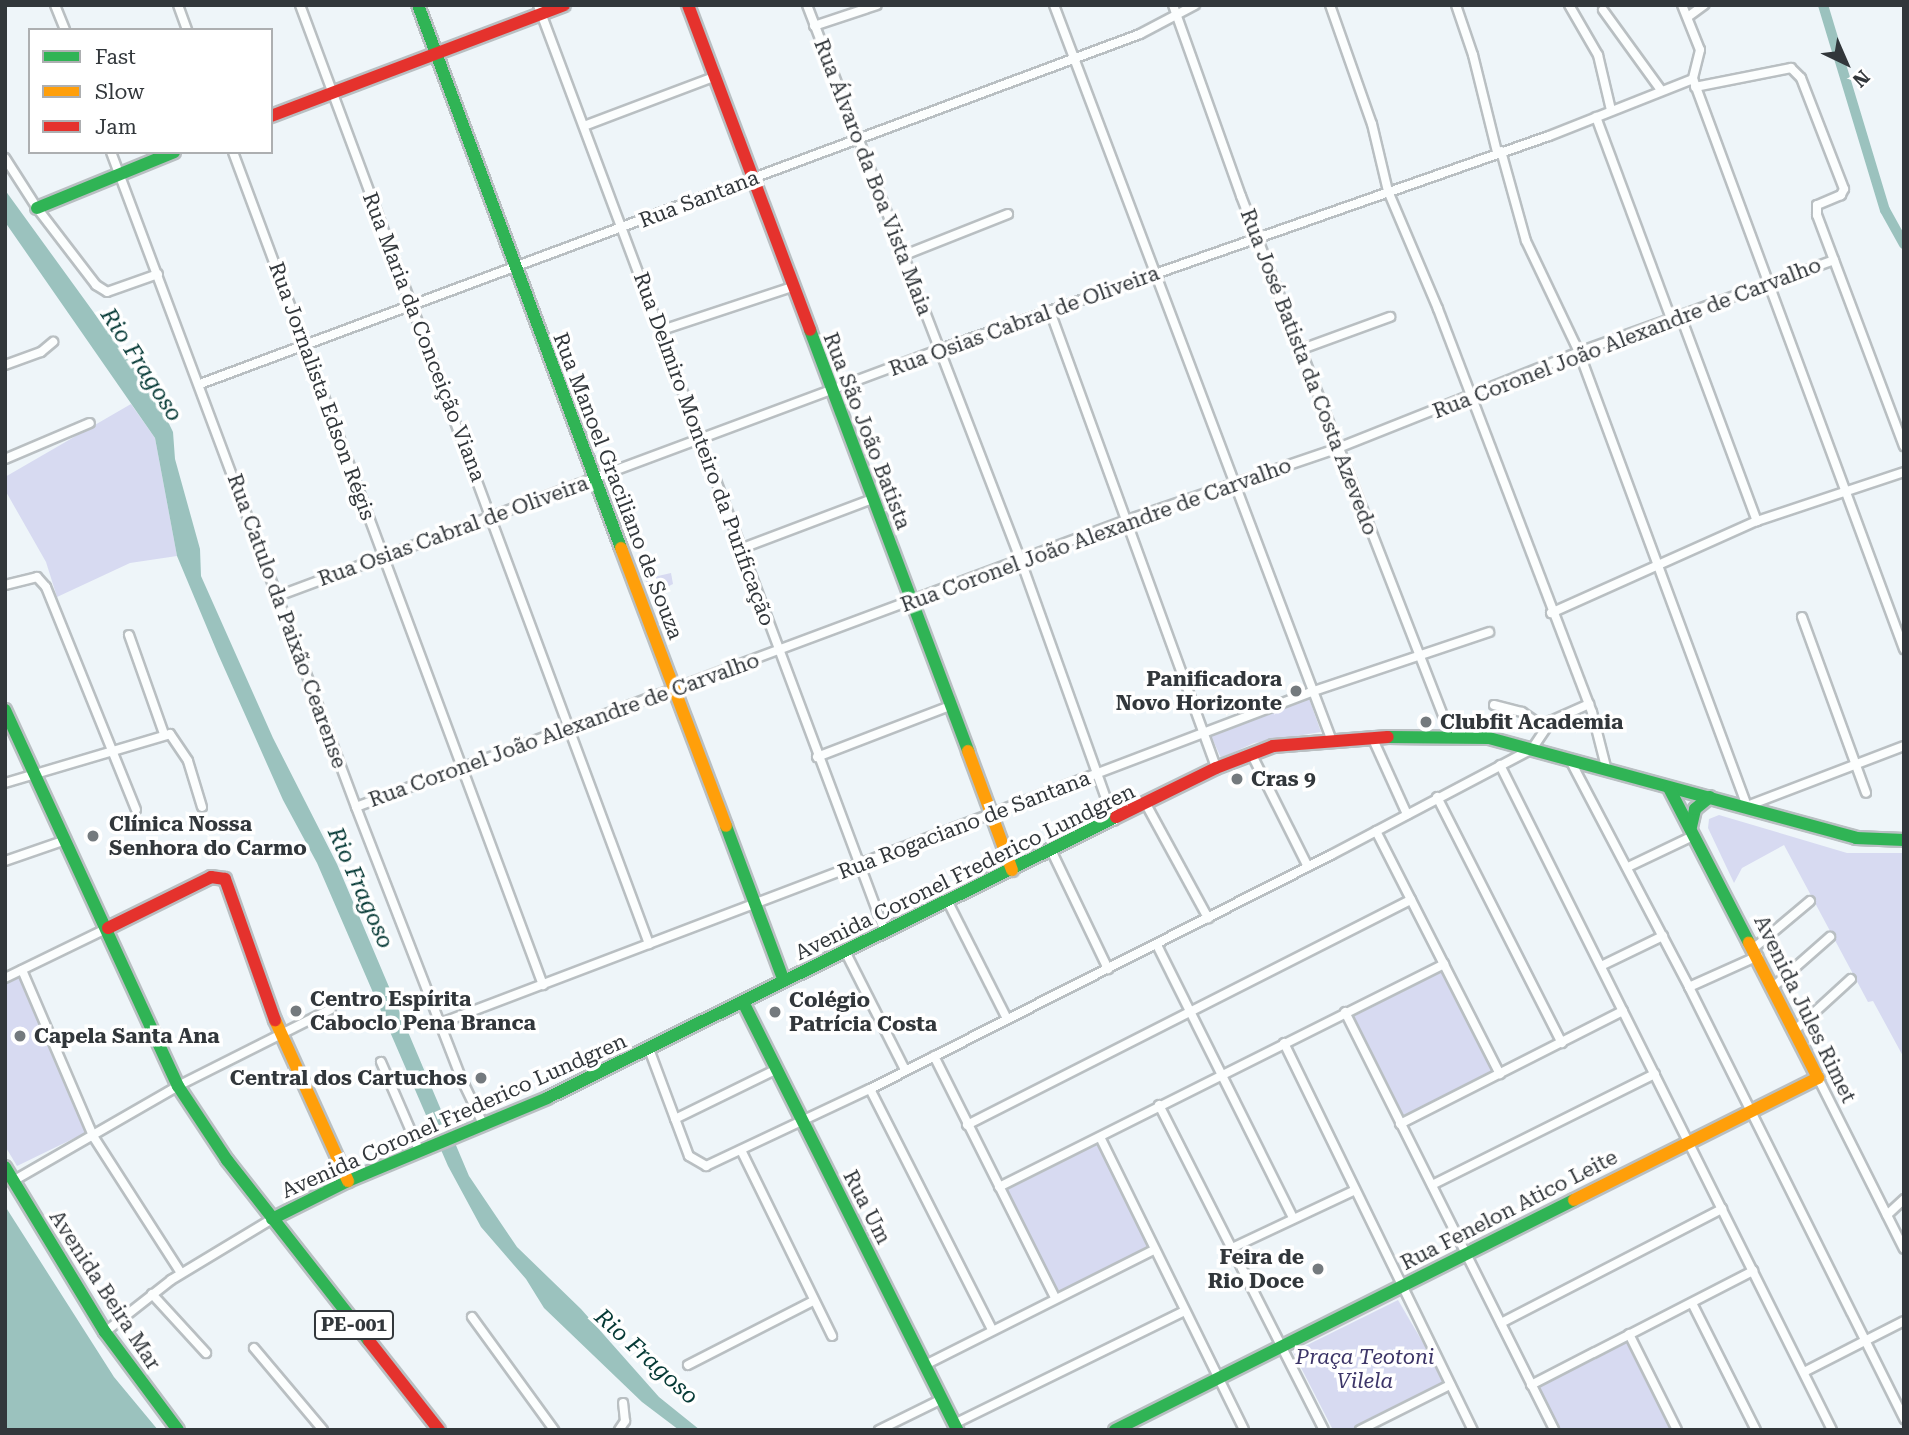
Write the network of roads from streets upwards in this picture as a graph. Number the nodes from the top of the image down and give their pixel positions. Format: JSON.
{"nodes":[{"id":1,"x":55,"y":5,"type":"edge"},
{"id":2,"x":178,"y":5,"type":"edge"},
{"id":3,"x":300,"y":5,"type":"edge"},
{"id":4,"x":418,"y":5,"type":"edge"},
{"id":5,"x":564,"y":5,"type":"edge"},
{"id":6,"x":688,"y":5,"type":"edge"},
{"id":7,"x":807,"y":5,"type":"edge"},
{"id":8,"x":877,"y":5,"type":"edge"},
{"id":9,"x":1054,"y":5,"type":"edge"},
{"id":10,"x":1195,"y":5,"type":"edge"},
{"id":11,"x":1330,"y":5,"type":"edge"},
{"id":12,"x":1456,"y":5,"type":"edge"},
{"id":13,"x":1569,"y":5,"type":"edge"},
{"id":14,"x":1682,"y":5,"type":"edge"},
{"id":15,"x":1704,"y":5,"type":"edge"},
{"id":16,"x":540,"y":10,"type":"edge"},
{"id":17,"x":1175,"y":10,"type":"edge"},
{"id":18,"x":1603,"y":10,"type":"dead end"},
{"id":19,"x":1689,"y":16,"type":"junction"},
{"id":20,"x":814,"y":26,"type":"junction"},
{"id":21,"x":64,"y":28,"type":"edge"},
{"id":22,"x":186,"y":28,"type":"edge"},
{"id":23,"x":436,"y":55,"type":"junction"},
{"id":24,"x":1074,"y":58,"type":"junction"},
{"id":25,"x":714,"y":77,"type":"junction"},
{"id":26,"x":1694,"y":83,"type":"junction"},
{"id":27,"x":1661,"y":90,"type":"junction"},
{"id":28,"x":332,"y":94,"type":"junction"},
{"id":29,"x":1611,"y":110,"type":"junction"},
{"id":30,"x":273,"y":115,"type":"edge"},
{"id":31,"x":1596,"y":117,"type":"junction"},
{"id":32,"x":584,"y":126,"type":"junction"},
{"id":33,"x":856,"y":141,"type":"junction"},
{"id":34,"x":1499,"y":152,"type":"junction"},
{"id":35,"x":112,"y":154,"type":"edge"},
{"id":36,"x":169,"y":154,"type":"edge"},
{"id":37,"x":234,"y":154,"type":"edge"},
{"id":38,"x":5,"y":158,"type":"edge"},
{"id":39,"x":119,"y":173,"type":"junction"},
{"id":40,"x":753,"y":177,"type":"junction"},
{"id":41,"x":1388,"y":191,"type":"junction"},
{"id":42,"x":37,"y":208,"type":"junction"},
{"id":43,"x":1007,"y":214,"type":"dead end"},
{"id":44,"x":623,"y":228,"type":"junction"},
{"id":45,"x":1259,"y":239,"type":"junction"},
{"id":46,"x":902,"y":256,"type":"junction"},
{"id":47,"x":1834,"y":260,"type":"junction"},
{"id":48,"x":516,"y":267,"type":"junction"},
{"id":49,"x":1154,"y":273,"type":"junction"},
{"id":50,"x":158,"y":274,"type":"junction"},
{"id":51,"x":1765,"y":283,"type":"junction"},
{"id":52,"x":793,"y":287,"type":"junction"},
{"id":53,"x":409,"y":307,"type":"junction"},
{"id":54,"x":1050,"y":311,"type":"junction"},
{"id":55,"x":1390,"y":317,"type":"dead end"},
{"id":56,"x":1681,"y":317,"type":"junction"},
{"id":57,"x":1672,"y":321,"type":"junction"},
{"id":58,"x":662,"y":330,"type":"junction"},
{"id":59,"x":53,"y":342,"type":"dead end"},
{"id":60,"x":304,"y":344,"type":"junction"},
{"id":61,"x":941,"y":349,"type":"junction"},
{"id":62,"x":1303,"y":349,"type":"junction"},
{"id":63,"x":1579,"y":352,"type":"junction"},
{"id":64,"x":5,"y":365,"type":"edge"},
{"id":65,"x":200,"y":384,"type":"junction"},
{"id":66,"x":832,"y":393,"type":"junction"},
{"id":67,"x":1469,"y":394,"type":"junction"},
{"id":68,"x":90,"y":423,"type":"dead end"},
{"id":69,"x":702,"y":438,"type":"junction"},
{"id":70,"x":1904,"y":446,"type":"edge"},
{"id":71,"x":1338,"y":448,"type":"junction"},
{"id":72,"x":5,"y":458,"type":"edge"},
{"id":73,"x":1904,"y":472,"type":"edge"},
{"id":74,"x":595,"y":479,"type":"junction"},
{"id":75,"x":1233,"y":482,"type":"junction"},
{"id":76,"x":1844,"y":492,"type":"junction"},
{"id":77,"x":872,"y":499,"type":"junction"},
{"id":78,"x":492,"y":516,"type":"junction"},
{"id":79,"x":1127,"y":520,"type":"junction"},
{"id":80,"x":1757,"y":522,"type":"junction"},
{"id":81,"x":740,"y":549,"type":"junction"},
{"id":82,"x":385,"y":558,"type":"junction"},
{"id":83,"x":1021,"y":561,"type":"junction"},
{"id":84,"x":1656,"y":566,"type":"junction"},
{"id":85,"x":5,"y":585,"type":"edge"},
{"id":86,"x":278,"y":596,"type":"junction"},
{"id":87,"x":911,"y":602,"type":"junction"},
{"id":88,"x":1551,"y":613,"type":"junction"},
{"id":89,"x":1802,"y":617,"type":"dead end"},
{"id":90,"x":1489,"y":632,"type":"dead end"},
{"id":91,"x":129,"y":635,"type":"dead end"},
{"id":92,"x":1904,"y":649,"type":"edge"},
{"id":93,"x":777,"y":652,"type":"junction"},
{"id":94,"x":1421,"y":655,"type":"junction"},
{"id":95,"x":674,"y":690,"type":"junction"},
{"id":96,"x":1311,"y":692,"type":"junction"},
{"id":97,"x":1589,"y":704,"type":"junction"},
{"id":98,"x":1494,"y":705,"type":"dead end"},
{"id":99,"x":950,"y":706,"type":"junction"},
{"id":100,"x":5,"y":710,"type":"edge"},
{"id":101,"x":1545,"y":728,"type":"junction"},
{"id":102,"x":570,"y":730,"type":"junction"},
{"id":103,"x":164,"y":734,"type":"junction"},
{"id":104,"x":1202,"y":735,"type":"junction"},
{"id":105,"x":1451,"y":736,"type":"junction"},
{"id":106,"x":1372,"y":737,"type":"junction"},
{"id":107,"x":1332,"y":741,"type":"junction"},
{"id":108,"x":1904,"y":746,"type":"edge"},
{"id":109,"x":1532,"y":749,"type":"junction"},
{"id":110,"x":111,"y":750,"type":"junction"},
{"id":111,"x":1251,"y":753,"type":"junction"},
{"id":112,"x":817,"y":757,"type":"junction"},
{"id":113,"x":1570,"y":760,"type":"junction"},
{"id":114,"x":1855,"y":764,"type":"junction"},
{"id":115,"x":1500,"y":765,"type":"junction"},
{"id":116,"x":1606,"y":767,"type":"junction"},
{"id":117,"x":464,"y":768,"type":"junction"},
{"id":118,"x":1216,"y":768,"type":"junction"},
{"id":119,"x":35,"y":774,"type":"junction"},
{"id":120,"x":1097,"y":774,"type":"junction"},
{"id":121,"x":5,"y":783,"type":"edge"},
{"id":122,"x":1669,"y":788,"type":"junction"},
{"id":123,"x":1866,"y":793,"type":"dead end"},
{"id":124,"x":1437,"y":797,"type":"junction"},
{"id":125,"x":1710,"y":797,"type":"junction"},
{"id":126,"x":1147,"y":806,"type":"junction"},
{"id":127,"x":1747,"y":806,"type":"junction"},
{"id":128,"x":202,"y":807,"type":"dead end"},
{"id":129,"x":356,"y":807,"type":"junction"},
{"id":130,"x":136,"y":810,"type":"dead end"},
{"id":131,"x":992,"y":814,"type":"junction"},
{"id":132,"x":1407,"y":814,"type":"junction"},
{"id":133,"x":1115,"y":822,"type":"junction"},
{"id":134,"x":1376,"y":831,"type":"junction"},
{"id":135,"x":1693,"y":831,"type":"junction"},
{"id":136,"x":66,"y":839,"type":"junction"},
{"id":137,"x":1904,"y":840,"type":"edge"},
{"id":138,"x":1052,"y":852,"type":"junction"},
{"id":139,"x":5,"y":861,"type":"edge"},
{"id":140,"x":858,"y":865,"type":"junction"},
{"id":141,"x":1308,"y":867,"type":"junction"},
{"id":142,"x":1628,"y":867,"type":"junction"},
{"id":143,"x":1012,"y":870,"type":"junction"},
{"id":144,"x":1411,"y":900,"type":"junction"},
{"id":145,"x":1810,"y":901,"type":"dead end"},
{"id":146,"x":948,"y":902,"type":"junction"},
{"id":147,"x":754,"y":904,"type":"junction"},
{"id":148,"x":1208,"y":918,"type":"junction"},
{"id":149,"x":108,"y":928,"type":"junction"},
{"id":150,"x":885,"y":932,"type":"junction"},
{"id":151,"x":1663,"y":936,"type":"junction"},
{"id":152,"x":1829,"y":937,"type":"dead end"},
{"id":153,"x":649,"y":944,"type":"junction"},
{"id":154,"x":1157,"y":945,"type":"junction"},
{"id":155,"x":845,"y":951,"type":"junction"},
{"id":156,"x":1756,"y":952,"type":"junction"},
{"id":157,"x":1444,"y":964,"type":"junction"},
{"id":158,"x":1601,"y":966,"type":"junction"},
{"id":159,"x":1108,"y":969,"type":"junction"},
{"id":160,"x":22,"y":970,"type":"junction"},
{"id":161,"x":5,"y":978,"type":"edge"},
{"id":162,"x":1851,"y":979,"type":"dead end"},
{"id":163,"x":784,"y":981,"type":"junction"},
{"id":164,"x":543,"y":985,"type":"junction"},
{"id":165,"x":1689,"y":987,"type":"junction"},
{"id":166,"x":1773,"y":987,"type":"junction"},
{"id":167,"x":743,"y":1002,"type":"junction"},
{"id":168,"x":331,"y":1009,"type":"dead end"},
{"id":169,"x":1190,"y":1011,"type":"junction"},
{"id":170,"x":1623,"y":1011,"type":"junction"},
{"id":171,"x":1345,"y":1012,"type":"junction"},
{"id":172,"x":1007,"y":1019,"type":"junction"},
{"id":173,"x":441,"y":1023,"type":"junction"},
{"id":174,"x":1794,"y":1031,"type":"junction"},
{"id":175,"x":280,"y":1034,"type":"junction"},
{"id":176,"x":1562,"y":1042,"type":"junction"},
{"id":177,"x":1284,"y":1043,"type":"junction"},
{"id":178,"x":649,"y":1049,"type":"junction"},
{"id":179,"x":934,"y":1056,"type":"junction"},
{"id":180,"x":381,"y":1062,"type":"dead end"},
{"id":181,"x":777,"y":1069,"type":"junction"},
{"id":182,"x":905,"y":1070,"type":"junction"},
{"id":183,"x":1222,"y":1074,"type":"junction"},
{"id":184,"x":1500,"y":1074,"type":"junction"},
{"id":185,"x":1656,"y":1074,"type":"junction"},
{"id":186,"x":1818,"y":1078,"type":"junction"},
{"id":187,"x":178,"y":1086,"type":"junction"},
{"id":188,"x":870,"y":1089,"type":"junction"},
{"id":189,"x":1158,"y":1105,"type":"junction"},
{"id":190,"x":1751,"y":1111,"type":"junction"},
{"id":191,"x":675,"y":1119,"type":"junction"},
{"id":192,"x":803,"y":1120,"type":"junction"},
{"id":193,"x":1400,"y":1124,"type":"junction"},
{"id":194,"x":967,"y":1125,"type":"junction"},
{"id":195,"x":484,"y":1126,"type":"junction"},
{"id":196,"x":93,"y":1136,"type":"junction"},
{"id":197,"x":1100,"y":1137,"type":"junction"},
{"id":198,"x":1688,"y":1142,"type":"junction"},
{"id":199,"x":424,"y":1150,"type":"junction"},
{"id":200,"x":741,"y":1150,"type":"junction"},
{"id":201,"x":5,"y":1167,"type":"edge"},
{"id":202,"x":13,"y":1181,"type":"junction"},
{"id":203,"x":348,"y":1181,"type":"junction"},
{"id":204,"x":1432,"y":1185,"type":"junction"},
{"id":205,"x":999,"y":1187,"type":"junction"},
{"id":206,"x":1355,"y":1190,"type":"junction"},
{"id":207,"x":1904,"y":1199,"type":"edge"},
{"id":208,"x":1722,"y":1209,"type":"junction"},
{"id":209,"x":1887,"y":1215,"type":"junction"},
{"id":210,"x":272,"y":1219,"type":"junction"},
{"id":211,"x":1293,"y":1219,"type":"junction"},
{"id":212,"x":1232,"y":1248,"type":"junction"},
{"id":213,"x":1904,"y":1249,"type":"edge"},
{"id":214,"x":1154,"y":1250,"type":"junction"},
{"id":215,"x":1466,"y":1253,"type":"junction"},
{"id":216,"x":1753,"y":1271,"type":"junction"},
{"id":217,"x":181,"y":1273,"type":"junction"},
{"id":218,"x":1400,"y":1286,"type":"junction"},
{"id":219,"x":152,"y":1294,"type":"junction"},
{"id":220,"x":1055,"y":1298,"type":"junction"},
{"id":221,"x":813,"y":1301,"type":"junction"},
{"id":222,"x":1692,"y":1303,"type":"junction"},
{"id":223,"x":1185,"y":1311,"type":"junction"},
{"id":224,"x":472,"y":1317,"type":"dead end"},
{"id":225,"x":1904,"y":1321,"type":"edge"},
{"id":226,"x":1500,"y":1323,"type":"junction"},
{"id":227,"x":992,"y":1329,"type":"junction"},
{"id":228,"x":105,"y":1332,"type":"junction"},
{"id":229,"x":1629,"y":1334,"type":"junction"},
{"id":230,"x":832,"y":1336,"type":"dead end"},
{"id":231,"x":1866,"y":1341,"type":"junction"},
{"id":232,"x":1282,"y":1345,"type":"junction"},
{"id":233,"x":254,"y":1348,"type":"dead end"},
{"id":234,"x":206,"y":1353,"type":"dead end"},
{"id":235,"x":925,"y":1365,"type":"junction"},
{"id":236,"x":688,"y":1366,"type":"dead end"},
{"id":237,"x":1804,"y":1372,"type":"junction"},
{"id":238,"x":1218,"y":1377,"type":"junction"},
{"id":239,"x":1450,"y":1385,"type":"junction"},
{"id":240,"x":1531,"y":1385,"type":"junction"},
{"id":241,"x":942,"y":1399,"type":"junction"},
{"id":242,"x":623,"y":1403,"type":"dead end"},
{"id":243,"x":1904,"y":1419,"type":"edge"},
{"id":244,"x":956,"y":1427,"type":"edge"},
{"id":245,"x":178,"y":1430,"type":"edge"},
{"id":246,"x":323,"y":1430,"type":"edge"},
{"id":247,"x":439,"y":1430,"type":"edge"},
{"id":248,"x":554,"y":1430,"type":"edge"},
{"id":249,"x":619,"y":1430,"type":"edge"},
{"id":250,"x":878,"y":1430,"type":"edge"},
{"id":251,"x":1115,"y":1430,"type":"edge"},
{"id":252,"x":1244,"y":1430,"type":"edge"},
{"id":253,"x":1324,"y":1430,"type":"edge"},
{"id":254,"x":1360,"y":1430,"type":"edge"},
{"id":255,"x":1473,"y":1430,"type":"edge"},
{"id":256,"x":1554,"y":1430,"type":"edge"},
{"id":257,"x":1677,"y":1430,"type":"edge"},
{"id":258,"x":1756,"y":1430,"type":"edge"},
{"id":259,"x":1832,"y":1430,"type":"edge"}],
"edges":[{"from":1,"to":21,"type":"street"},
{"from":2,"to":22,"type":"street"},
{"from":3,"to":28,"type":"street","name":"Rua Maria da Conceição Viana"},
{"from":4,"to":23,"type":"street","name":"Rua Manoel Graciliano de Souza"},
{"from":5,"to":16,"type":"street"},
{"from":6,"to":25,"type":"street","name":"Rua São João Batista"},
{"from":7,"to":20,"type":"street","name":"Rua Álvaro da Boa Vista Maia"},
{"from":8,"to":20,"type":"street"},
{"from":9,"to":24,"type":"street"},
{"from":10,"to":17,"type":"street","name":"Rua Santana"},
{"from":11,"to":41,"type":"street"},
{"from":12,"to":34,"type":"street"},
{"from":13,"to":29,"type":"street"},
{"from":14,"to":19,"type":"street"},
{"from":15,"to":19,"type":"street"},
{"from":16,"to":23,"type":"street"},
{"from":16,"to":32,"type":"street","name":"Rua Delmiro Monteiro da Purificação"},
{"from":17,"to":24,"type":"street","name":"Rua Santana"},
{"from":17,"to":45,"type":"street","name":"Rua José Batista da Costa Azevedo"},
{"from":18,"to":27,"type":"street"},
{"from":19,"to":26,"type":"street"},
{"from":20,"to":33,"type":"street","name":"Rua Álvaro da Boa Vista Maia"},
{"from":23,"to":28,"type":"street"},
{"from":23,"to":48,"type":"street","name":"Rua Manoel Graciliano de Souza"},
{"from":24,"to":33,"type":"street","name":"Rua Santana"},
{"from":24,"to":49,"type":"street"},
{"from":25,"to":32,"type":"street"},
{"from":25,"to":40,"type":"street","name":"Rua São João Batista"},
{"from":26,"to":27,"type":"street","name":"Rua Osias Cabral de Oliveira"},
{"from":26,"to":47,"type":"street","name":"Rua Osias Cabral de Oliveira"},
{"from":26,"to":51,"type":"street"},
{"from":27,"to":29,"type":"street","name":"Rua Osias Cabral de Oliveira"},
{"from":28,"to":30,"type":"street"},
{"from":28,"to":53,"type":"street","name":"Rua Maria da Conceição Viana"},
{"from":29,"to":31,"type":"street","name":"Rua Osias Cabral de Oliveira"},
{"from":31,"to":34,"type":"street","name":"Rua Osias Cabral de Oliveira"},
{"from":31,"to":57,"type":"street"},
{"from":32,"to":44,"type":"street","name":"Rua Delmiro Monteiro da Purificação"},
{"from":33,"to":40,"type":"street","name":"Rua Santana"},
{"from":33,"to":46,"type":"street","name":"Rua Álvaro da Boa Vista Maia"},
{"from":34,"to":41,"type":"street","name":"Rua Osias Cabral de Oliveira"},
{"from":34,"to":63,"type":"street"},
{"from":35,"to":39,"type":"street","name":"Rua Catulo da Paixão Cearense"},
{"from":36,"to":39,"type":"street"},
{"from":37,"to":60,"type":"street","name":"Rua Jornalista Edson Régis"},
{"from":38,"to":42,"type":"street"},
{"from":39,"to":42,"type":"street"},
{"from":39,"to":50,"type":"street","name":"Rua Catulo da Paixão Cearense"},
{"from":40,"to":44,"type":"street","name":"Rua Santana"},
{"from":40,"to":52,"type":"street","name":"Rua São João Batista"},
{"from":41,"to":45,"type":"street","name":"Rua Osias Cabral de Oliveira"},
{"from":41,"to":67,"type":"street"},
{"from":42,"to":50,"type":"street"},
{"from":43,"to":46,"type":"street"},
{"from":44,"to":48,"type":"street","name":"Rua Santana"},
{"from":44,"to":58,"type":"street","name":"Rua Delmiro Monteiro da Purificação"},
{"from":45,"to":49,"type":"street","name":"Rua Osias Cabral de Oliveira"},
{"from":45,"to":62,"type":"street","name":"Rua José Batista da Costa Azevedo"},
{"from":46,"to":61,"type":"street","name":"Rua Álvaro da Boa Vista Maia"},
{"from":47,"to":51,"type":"street","name":"Rua Coronel João Alexandre de Carvalho"},
{"from":47,"to":70,"type":"street"},
{"from":48,"to":53,"type":"street","name":"Rua Santana"},
{"from":48,"to":74,"type":"street","name":"Rua Manoel Graciliano de Souza"},
{"from":49,"to":54,"type":"street","name":"Rua Osias Cabral de Oliveira"},
{"from":49,"to":75,"type":"street"},
{"from":50,"to":65,"type":"street","name":"Rua Catulo da Paixão Cearense"},
{"from":51,"to":56,"type":"street","name":"Rua Coronel João Alexandre de Carvalho"},
{"from":51,"to":76,"type":"street"},
{"from":52,"to":58,"type":"street"},
{"from":52,"to":66,"type":"street","name":"Rua São João Batista"},
{"from":53,"to":60,"type":"street","name":"Rua Santana"},
{"from":53,"to":78,"type":"street","name":"Rua Maria da Conceição Viana"},
{"from":54,"to":61,"type":"street","name":"Rua Osias Cabral de Oliveira"},
{"from":54,"to":79,"type":"street"},
{"from":55,"to":62,"type":"street"},
{"from":56,"to":57,"type":"street","name":"Rua Coronel João Alexandre de Carvalho"},
{"from":56,"to":80,"type":"street"},
{"from":57,"to":63,"type":"street","name":"Rua Coronel João Alexandre de Carvalho"},
{"from":58,"to":69,"type":"street","name":"Rua Delmiro Monteiro da Purificação"},
{"from":59,"to":64,"type":"street"},
{"from":60,"to":65,"type":"street","name":"Rua Santana"},
{"from":60,"to":82,"type":"street","name":"Rua Jornalista Edson Régis"},
{"from":61,"to":66,"type":"street","name":"Rua Osias Cabral de Oliveira"},
{"from":61,"to":83,"type":"street","name":"Rua Álvaro da Boa Vista Maia"},
{"from":62,"to":71,"type":"street","name":"Rua José Batista da Costa Azevedo"},
{"from":63,"to":67,"type":"street","name":"Rua Coronel João Alexandre de Carvalho"},
{"from":63,"to":84,"type":"street"},
{"from":65,"to":86,"type":"street","name":"Rua Catulo da Paixão Cearense"},
{"from":66,"to":69,"type":"street","name":"Rua Osias Cabral de Oliveira"},
{"from":66,"to":77,"type":"street","name":"Rua São João Batista"},
{"from":67,"to":71,"type":"street","name":"Rua Coronel João Alexandre de Carvalho"},
{"from":67,"to":88,"type":"street"},
{"from":68,"to":72,"type":"street"},
{"from":69,"to":74,"type":"street","name":"Rua Osias Cabral de Oliveira"},
{"from":69,"to":81,"type":"street","name":"Rua Delmiro Monteiro da Purificação"},
{"from":71,"to":75,"type":"street","name":"Rua Coronel João Alexandre de Carvalho"},
{"from":71,"to":94,"type":"street","name":"Rua José Batista da Costa Azevedo"},
{"from":73,"to":76,"type":"street"},
{"from":74,"to":78,"type":"street","name":"Rua Osias Cabral de Oliveira"},
{"from":74,"to":95,"type":"street","name":"Rua Manoel Graciliano de Souza"},
{"from":75,"to":79,"type":"street","name":"Rua Coronel João Alexandre de Carvalho"},
{"from":75,"to":96,"type":"street"},
{"from":76,"to":80,"type":"street"},
{"from":76,"to":92,"type":"street"},
{"from":77,"to":81,"type":"street"},
{"from":77,"to":87,"type":"street","name":"Rua São João Batista"},
{"from":78,"to":82,"type":"street","name":"Rua Osias Cabral de Oliveira"},
{"from":78,"to":102,"type":"street","name":"Rua Maria da Conceição Viana"},
{"from":79,"to":83,"type":"street","name":"Rua Coronel João Alexandre de Carvalho"},
{"from":79,"to":104,"type":"street"},
{"from":80,"to":84,"type":"street"},
{"from":81,"to":93,"type":"street","name":"Rua Delmiro Monteiro da Purificação"},
{"from":82,"to":86,"type":"street","name":"Rua Osias Cabral de Oliveira"},
{"from":82,"to":117,"type":"street","name":"Rua Jornalista Edson Régis"},
{"from":83,"to":87,"type":"street","name":"Rua Coronel João Alexandre de Carvalho"},
{"from":83,"to":120,"type":"street","name":"Rua Álvaro da Boa Vista Maia"},
{"from":84,"to":88,"type":"street"},
{"from":84,"to":127,"type":"street"},
{"from":85,"to":110,"type":"street"},
{"from":86,"to":129,"type":"street","name":"Rua Catulo da Paixão Cearense"},
{"from":87,"to":93,"type":"street","name":"Rua Coronel João Alexandre de Carvalho"},
{"from":87,"to":99,"type":"street","name":"Rua São João Batista"},
{"from":88,"to":97,"type":"street"},
{"from":89,"to":114,"type":"street"},
{"from":90,"to":94,"type":"street","name":"Rua Rogaciano de Santana"},
{"from":91,"to":103,"type":"street"},
{"from":93,"to":95,"type":"street","name":"Rua Coronel João Alexandre de Carvalho"},
{"from":93,"to":112,"type":"street","name":"Rua Delmiro Monteiro da Purificação"},
{"from":94,"to":96,"type":"street","name":"Rua Rogaciano de Santana"},
{"from":94,"to":105,"type":"street","name":"Rua José Batista da Costa Azevedo"},
{"from":95,"to":102,"type":"street","name":"Rua Coronel João Alexandre de Carvalho"},
{"from":95,"to":147,"type":"street","name":"Rua Manoel Graciliano de Souza"},
{"from":96,"to":104,"type":"street","name":"Rua Rogaciano de Santana"},
{"from":96,"to":107,"type":"street"},
{"from":97,"to":101,"type":"street"},
{"from":97,"to":116,"type":"street"},
{"from":98,"to":101,"type":"street"},
{"from":99,"to":112,"type":"street"},
{"from":99,"to":131,"type":"street","name":"Rua São João Batista"},
{"from":100,"to":119,"type":"street","number":"PE-001"},
{"from":101,"to":109,"type":"street"},
{"from":102,"to":117,"type":"street","name":"Rua Coronel João Alexandre de Carvalho"},
{"from":102,"to":153,"type":"street","name":"Rua Maria da Conceição Viana"},
{"from":103,"to":110,"type":"street"},
{"from":103,"to":128,"type":"street"},
{"from":104,"to":118,"type":"street"},
{"from":104,"to":120,"type":"street","name":"Rua Rogaciano de Santana"},
{"from":105,"to":106,"type":"street","name":"Avenida Coronel Frederico Lundgren"},
{"from":105,"to":109,"type":"street","name":"Avenida Coronel Frederico Lundgren"},
{"from":106,"to":107,"type":"street","name":"Avenida Coronel Frederico Lundgren"},
{"from":106,"to":132,"type":"street"},
{"from":107,"to":111,"type":"street","name":"Avenida Coronel Frederico Lundgren"},
{"from":108,"to":114,"type":"street"},
{"from":109,"to":113,"type":"street","name":"Avenida Coronel Frederico Lundgren"},
{"from":109,"to":115,"type":"street"},
{"from":110,"to":119,"type":"street"},
{"from":110,"to":130,"type":"street"},
{"from":111,"to":118,"type":"street","name":"Avenida Coronel Frederico Lundgren"},
{"from":111,"to":141,"type":"street"},
{"from":112,"to":140,"type":"street","name":"Rua Delmiro Monteiro da Purificação"},
{"from":113,"to":116,"type":"street","name":"Avenida Coronel Frederico Lundgren"},
{"from":113,"to":142,"type":"street"},
{"from":114,"to":123,"type":"street"},
{"from":114,"to":127,"type":"street"},
{"from":115,"to":124,"type":"street"},
{"from":115,"to":158,"type":"street"},
{"from":116,"to":122,"type":"street","name":"Avenida Coronel Frederico Lundgren"},
{"from":117,"to":129,"type":"street","name":"Rua Coronel João Alexandre de Carvalho"},
{"from":117,"to":164,"type":"street","name":"Rua Jornalista Edson Régis"},
{"from":118,"to":126,"type":"street","name":"Avenida Coronel Frederico Lundgren"},
{"from":119,"to":121,"type":"street"},
{"from":119,"to":136,"type":"street","number":"PE-001"},
{"from":120,"to":131,"type":"street","name":"Rua Rogaciano de Santana"},
{"from":120,"to":133,"type":"street","name":"Rua Álvaro da Boa Vista Maia"},
{"from":122,"to":125,"type":"street","name":"Avenida Coronel Frederico Lundgren"},
{"from":122,"to":135,"type":"street","name":"Avenida Jules Rimet"},
{"from":124,"to":132,"type":"street"},
{"from":124,"to":176,"type":"street"},
{"from":125,"to":127,"type":"street","name":"Avenida Coronel Frederico Lundgren"},
{"from":125,"to":135,"type":"street"},
{"from":126,"to":133,"type":"street","name":"Avenida Coronel Frederico Lundgren"},
{"from":126,"to":148,"type":"street"},
{"from":127,"to":137,"type":"street","name":"Avenida Coronel Frederico Lundgren"},
{"from":129,"to":173,"type":"street","name":"Rua Catulo da Paixão Cearense"},
{"from":131,"to":140,"type":"street","name":"Rua Rogaciano de Santana"},
{"from":131,"to":143,"type":"street","name":"Rua São João Batista"},
{"from":132,"to":134,"type":"street"},
{"from":133,"to":138,"type":"street","name":"Avenida Coronel Frederico Lundgren"},
{"from":134,"to":141,"type":"street"},
{"from":134,"to":144,"type":"street"},
{"from":135,"to":142,"type":"street"},
{"from":135,"to":156,"type":"street","name":"Avenida Jules Rimet"},
{"from":136,"to":139,"type":"street"},
{"from":136,"to":149,"type":"street","number":"PE-001"},
{"from":138,"to":143,"type":"street","name":"Avenida Coronel Frederico Lundgren"},
{"from":138,"to":159,"type":"street"},
{"from":140,"to":147,"type":"street","name":"Rua Rogaciano de Santana"},
{"from":140,"to":150,"type":"street","name":"Rua Delmiro Monteiro da Purificação"},
{"from":141,"to":148,"type":"street"},
{"from":142,"to":151,"type":"street"},
{"from":143,"to":146,"type":"street","name":"Avenida Coronel Frederico Lundgren"},
{"from":144,"to":157,"type":"street"},
{"from":144,"to":169,"type":"street"},
{"from":145,"to":156,"type":"street"},
{"from":146,"to":150,"type":"street","name":"Avenida Coronel Frederico Lundgren"},
{"from":146,"to":172,"type":"street"},
{"from":147,"to":153,"type":"street","name":"Rua Rogaciano de Santana"},
{"from":147,"to":163,"type":"street","name":"Rua Manoel Graciliano de Souza"},
{"from":148,"to":154,"type":"street"},
{"from":149,"to":160,"type":"street"},
{"from":149,"to":175,"type":"street"},
{"from":149,"to":187,"type":"street","number":"PE-001"},
{"from":150,"to":155,"type":"street","name":"Avenida Coronel Frederico Lundgren"},
{"from":151,"to":158,"type":"street"},
{"from":151,"to":165,"type":"street"},
{"from":152,"to":166,"type":"street"},
{"from":153,"to":164,"type":"street","name":"Rua Rogaciano de Santana"},
{"from":154,"to":159,"type":"street"},
{"from":154,"to":169,"type":"street"},
{"from":155,"to":163,"type":"street","name":"Avenida Coronel Frederico Lundgren"},
{"from":155,"to":182,"type":"street"},
{"from":156,"to":165,"type":"street"},
{"from":156,"to":166,"type":"street","name":"Avenida Jules Rimet"},
{"from":157,"to":171,"type":"street"},
{"from":157,"to":184,"type":"street"},
{"from":158,"to":170,"type":"street"},
{"from":159,"to":172,"type":"street"},
{"from":160,"to":161,"type":"street"},
{"from":160,"to":196,"type":"street"},
{"from":162,"to":174,"type":"street"},
{"from":163,"to":167,"type":"street","name":"Avenida Coronel Frederico Lundgren"},
{"from":164,"to":173,"type":"street","name":"Rua Rogaciano de Santana"},
{"from":165,"to":190,"type":"street"},
{"from":166,"to":174,"type":"street","name":"Avenida Jules Rimet"},
{"from":167,"to":178,"type":"street","name":"Avenida Coronel Frederico Lundgren"},
{"from":167,"to":181,"type":"street","name":"Rua Um"},
{"from":168,"to":175,"type":"street"},
{"from":169,"to":183,"type":"street"},
{"from":169,"to":194,"type":"street"},
{"from":170,"to":176,"type":"street"},
{"from":170,"to":185,"type":"street"},
{"from":171,"to":177,"type":"street"},
{"from":171,"to":193,"type":"street"},
{"from":172,"to":179,"type":"street"},
{"from":173,"to":195,"type":"street","name":"Rua Catulo da Paixão Cearense"},
{"from":174,"to":186,"type":"street","name":"Avenida Jules Rimet"},
{"from":175,"to":187,"type":"street"},
{"from":175,"to":203,"type":"street"},
{"from":176,"to":184,"type":"street"},
{"from":177,"to":183,"type":"street"},
{"from":177,"to":206,"type":"street"},
{"from":178,"to":191,"type":"street"},
{"from":178,"to":195,"type":"street","name":"Avenida Coronel Frederico Lundgren"},
{"from":179,"to":182,"type":"street"},
{"from":179,"to":194,"type":"street"},
{"from":180,"to":199,"type":"street"},
{"from":181,"to":191,"type":"street"},
{"from":181,"to":192,"type":"street","name":"Rua Um"},
{"from":182,"to":188,"type":"street"},
{"from":183,"to":189,"type":"street"},
{"from":183,"to":211,"type":"street"},
{"from":184,"to":193,"type":"street"},
{"from":185,"to":198,"type":"street"},
{"from":185,"to":204,"type":"street"},
{"from":186,"to":190,"type":"street","name":"Rua Fenelon Atico Leite"},
{"from":186,"to":209,"type":"street","name":"Avenida Jules Rimet"},
{"from":187,"to":196,"type":"street"},
{"from":187,"to":210,"type":"street","number":"PE-001"},
{"from":188,"to":192,"type":"street"},
{"from":188,"to":227,"type":"street"},
{"from":189,"to":197,"type":"street"},
{"from":189,"to":212,"type":"street"},
{"from":190,"to":198,"type":"street","name":"Rua Fenelon Atico Leite"},
{"from":190,"to":231,"type":"street"},
{"from":191,"to":200,"type":"street"},
{"from":192,"to":200,"type":"street"},
{"from":192,"to":235,"type":"street","name":"Rua Um"},
{"from":193,"to":204,"type":"street"},
{"from":194,"to":205,"type":"street"},
{"from":195,"to":199,"type":"street","name":"Avenida Coronel Frederico Lundgren"},
{"from":196,"to":202,"type":"street"},
{"from":196,"to":217,"type":"street"},
{"from":197,"to":205,"type":"street"},
{"from":197,"to":214,"type":"street"},
{"from":198,"to":208,"type":"street"},
{"from":198,"to":215,"type":"street","name":"Rua Fenelon Atico Leite"},
{"from":199,"to":203,"type":"street","name":"Avenida Coronel Frederico Lundgren"},
{"from":200,"to":221,"type":"street"},
{"from":201,"to":202,"type":"street","name":"Avenida Beira Mar"},
{"from":202,"to":228,"type":"street","name":"Avenida Beira Mar"},
{"from":203,"to":210,"type":"street","name":"Avenida Coronel Frederico Lundgren"},
{"from":204,"to":215,"type":"street"},
{"from":205,"to":220,"type":"street"},
{"from":206,"to":211,"type":"street"},
{"from":206,"to":218,"type":"street"},
{"from":207,"to":209,"type":"street"},
{"from":208,"to":216,"type":"street"},
{"from":208,"to":226,"type":"street"},
{"from":209,"to":213,"type":"street","name":"Avenida Jules Rimet"},
{"from":210,"to":217,"type":"street","name":"Avenida Coronel Frederico Lundgren"},
{"from":210,"to":247,"type":"street","number":"PE-001"},
{"from":211,"to":212,"type":"street"},
{"from":212,"to":232,"type":"street"},
{"from":214,"to":220,"type":"street"},
{"from":214,"to":223,"type":"street"},
{"from":215,"to":218,"type":"street","name":"Rua Fenelon Atico Leite"},
{"from":215,"to":226,"type":"street"},
{"from":216,"to":222,"type":"street"},
{"from":216,"to":237,"type":"street"},
{"from":217,"to":219,"type":"street","name":"Avenida Coronel Frederico Lundgren"},
{"from":218,"to":232,"type":"street","name":"Rua Fenelon Atico Leite"},
{"from":218,"to":239,"type":"street"},
{"from":219,"to":228,"type":"street","name":"Avenida Coronel Frederico Lundgren"},
{"from":219,"to":234,"type":"street"},
{"from":220,"to":227,"type":"street"},
{"from":221,"to":230,"type":"street"},
{"from":221,"to":236,"type":"street"},
{"from":222,"to":229,"type":"street"},
{"from":222,"to":258,"type":"street"},
{"from":223,"to":238,"type":"street"},
{"from":223,"to":244,"type":"street"},
{"from":224,"to":248,"type":"street"},
{"from":225,"to":231,"type":"street"},
{"from":226,"to":240,"type":"street"},
{"from":227,"to":235,"type":"street"},
{"from":228,"to":245,"type":"street","name":"Avenida Beira Mar"},
{"from":229,"to":240,"type":"street"},
{"from":229,"to":257,"type":"street"},
{"from":231,"to":237,"type":"street"},
{"from":231,"to":243,"type":"street"},
{"from":232,"to":238,"type":"street","name":"Rua Fenelon Atico Leite"},
{"from":232,"to":253,"type":"street"},
{"from":233,"to":246,"type":"street"},
{"from":235,"to":241,"type":"street","name":"Rua Um"},
{"from":237,"to":259,"type":"street"},
{"from":238,"to":251,"type":"street","name":"Rua Fenelon Atico Leite"},
{"from":238,"to":252,"type":"street"},
{"from":239,"to":254,"type":"street"},
{"from":239,"to":255,"type":"street"},
{"from":240,"to":256,"type":"street"},
{"from":241,"to":244,"type":"street","name":"Rua Um"},
{"from":241,"to":250,"type":"street"},
{"from":242,"to":249,"type":"street"}]}
